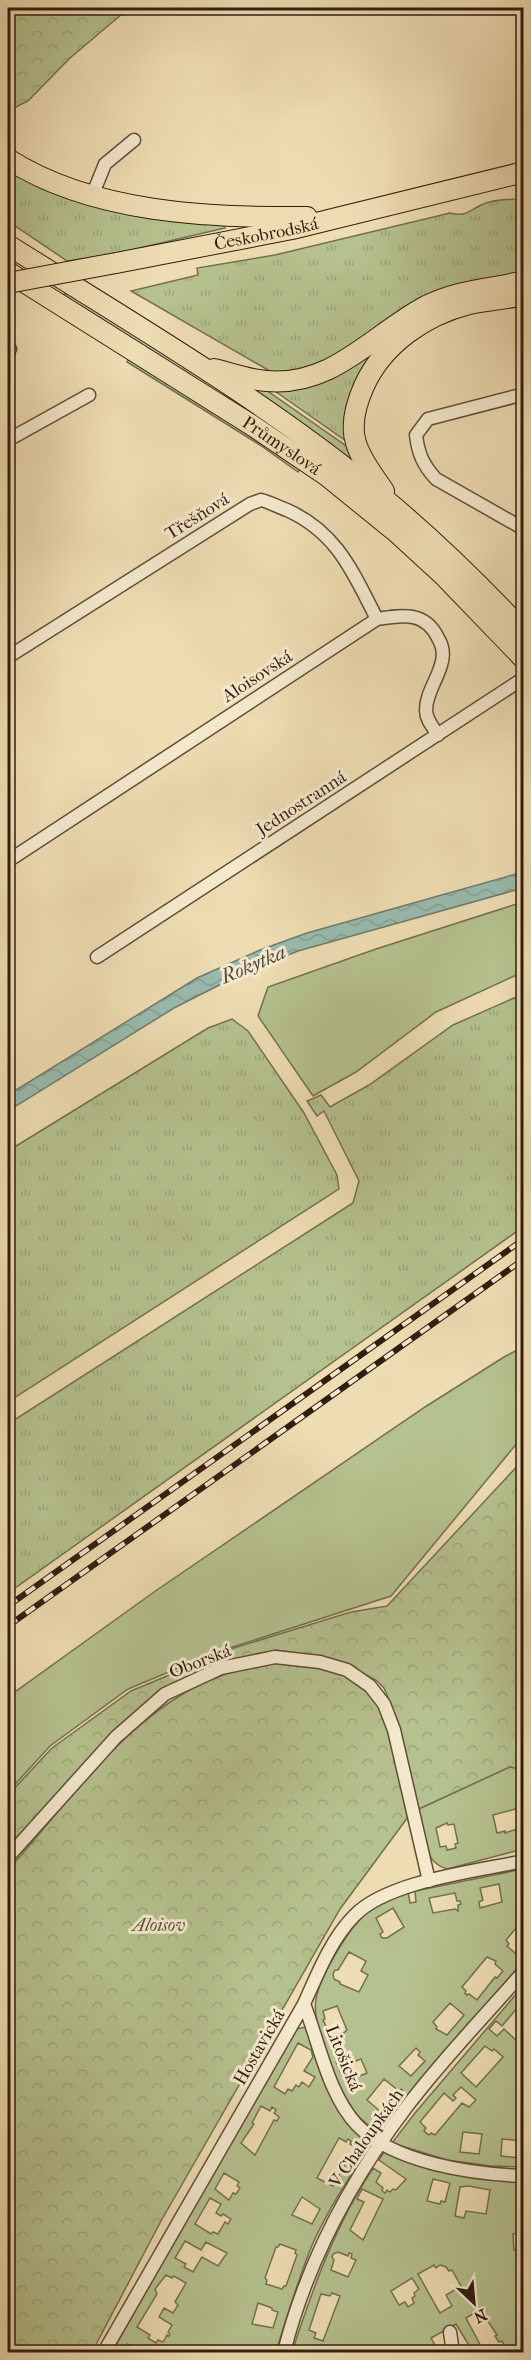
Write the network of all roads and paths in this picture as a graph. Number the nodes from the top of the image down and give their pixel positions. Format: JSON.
{"nodes":[{"id":1,"x":134,"y":140,"type":"dead end"},
{"id":2,"x":8,"y":159,"type":"edge"},
{"id":3,"x":524,"y":172,"type":"edge"},
{"id":4,"x":492,"y":180,"type":"junction"},
{"id":5,"x":524,"y":186,"type":"edge"},
{"id":6,"x":92,"y":196,"type":"junction"},
{"id":7,"x":343,"y":217,"type":"junction"},
{"id":8,"x":8,"y":246,"type":"edge"},
{"id":9,"x":8,"y":272,"type":"edge"},
{"id":10,"x":524,"y":281,"type":"edge"},
{"id":11,"x":8,"y":284,"type":"edge"},
{"id":12,"x":524,"y":295,"type":"edge"},
{"id":13,"x":199,"y":365,"type":"junction"},
{"id":14,"x":524,"y":394,"type":"edge"},
{"id":15,"x":89,"y":395,"type":"dead end"},
{"id":16,"x":8,"y":440,"type":"edge"},
{"id":17,"x":393,"y":506,"type":"junction"},
{"id":18,"x":524,"y":529,"type":"edge"},
{"id":19,"x":452,"y":571,"type":"junction"},
{"id":20,"x":377,"y":619,"type":"junction"},
{"id":21,"x":524,"y":632,"type":"edge"},
{"id":22,"x":8,"y":657,"type":"edge"},
{"id":23,"x":524,"y":659,"type":"edge"},
{"id":24,"x":524,"y":678,"type":"edge"},
{"id":25,"x":438,"y":735,"type":"junction"},
{"id":26,"x":11,"y":859,"type":"dead end"},
{"id":27,"x":97,"y":957,"type":"dead end"},
{"id":28,"x":8,"y":1857,"type":"edge"},
{"id":29,"x":524,"y":1861,"type":"edge"},
{"id":30,"x":429,"y":1881,"type":"junction"},
{"id":31,"x":524,"y":1971,"type":"edge"},
{"id":32,"x":304,"y":2004,"type":"junction"},
{"id":33,"x":381,"y":2143,"type":"junction"},
{"id":34,"x":524,"y":2176,"type":"edge"},
{"id":35,"x":450,"y":2332,"type":"dead end"},
{"id":36,"x":104,"y":2352,"type":"edge"},
{"id":37,"x":284,"y":2352,"type":"edge"},
{"id":38,"x":453,"y":2352,"type":"edge"}],
"edges":[{"from":1,"to":6,"type":"street"},
{"from":2,"to":6,"type":"main road"},
{"from":3,"to":4,"type":"main road","name":"Českobrodská"},
{"from":4,"to":5,"type":"main road"},
{"from":4,"to":7,"type":"main road","name":"Českobrodská"},
{"from":6,"to":7,"type":"main road"},
{"from":7,"to":11,"type":"main road","name":"Českobrodská","bridge":true},
{"from":8,"to":13,"type":"main road","name":"Průmyslová"},
{"from":9,"to":19,"type":"main road","name":"Průmyslová"},
{"from":10,"to":13,"type":"main road"},
{"from":12,"to":17,"type":"main road"},
{"from":13,"to":17,"type":"main road","name":"Průmyslová"},
{"from":14,"to":18,"type":"street"},
{"from":15,"to":16,"type":"street"},
{"from":17,"to":19,"type":"main road","name":"Průmyslová"},
{"from":19,"to":21,"type":"main road","name":"Průmyslová"},
{"from":19,"to":23,"type":"main road","name":"Průmyslová"},
{"from":20,"to":22,"type":"street","name":"Třešňová"},
{"from":20,"to":25,"type":"street","name":"Aloisovská"},
{"from":20,"to":26,"type":"street","name":"Aloisovská"},
{"from":24,"to":25,"type":"street","name":"Jednostranná"},
{"from":25,"to":27,"type":"street","name":"Jednostranná"},
{"from":28,"to":30,"type":"street","name":"Oborská"},
{"from":29,"to":30,"type":"street","name":"Hostavická"},
{"from":30,"to":32,"type":"street","name":"Hostavická"},
{"from":31,"to":33,"type":"street","name":"V Chaloupkách"},
{"from":32,"to":33,"type":"street","name":"Litošická"},
{"from":32,"to":36,"type":"street","name":"Hostavická"},
{"from":33,"to":34,"type":"street","name":"Litošická"},
{"from":33,"to":37,"type":"street","name":"V Chaloupkách"},
{"from":35,"to":38,"type":"street"}]}
